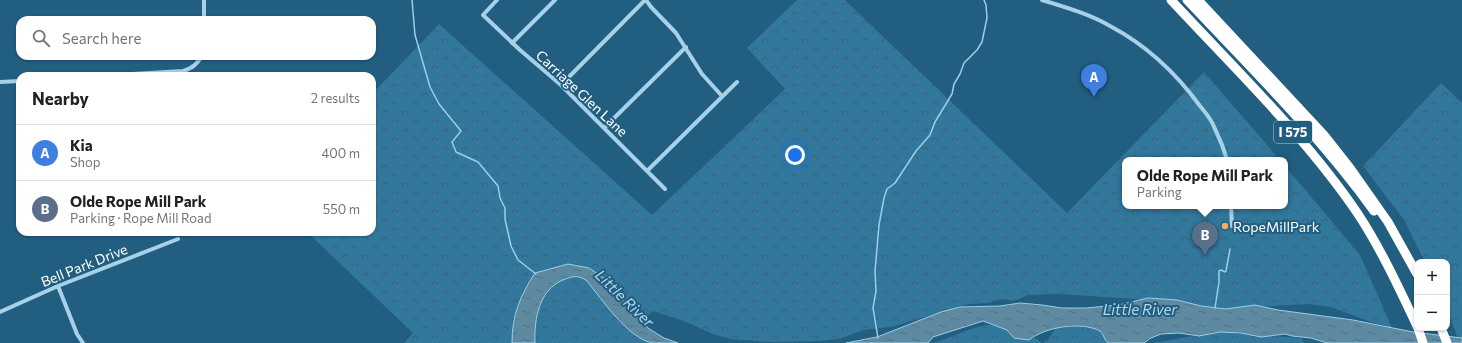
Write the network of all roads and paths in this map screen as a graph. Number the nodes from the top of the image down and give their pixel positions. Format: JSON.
{"nodes":[{"id":1,"x":204,"y":0,"type":"edge"},
{"id":2,"x":497,"y":0,"type":"edge"},
{"id":3,"x":555,"y":0,"type":"edge"},
{"id":4,"x":646,"y":0,"type":"edge"},
{"id":5,"x":1042,"y":0,"type":"edge"},
{"id":6,"x":1171,"y":0,"type":"edge"},
{"id":7,"x":1187,"y":0,"type":"edge"},
{"id":8,"x":1198,"y":0,"type":"edge"},
{"id":9,"x":204,"y":16,"type":"edge"},
{"id":10,"x":512,"y":43,"type":"junction"},
{"id":11,"x":686,"y":47,"type":"junction"},
{"id":12,"x":200,"y":60,"type":"edge"},
{"id":13,"x":166,"y":72,"type":"edge"},
{"id":14,"x":16,"y":81,"type":"edge"},
{"id":15,"x":0,"y":82,"type":"edge"},
{"id":16,"x":737,"y":82,"type":"dead end"},
{"id":17,"x":561,"y":85,"type":"junction"},
{"id":18,"x":722,"y":96,"type":"junction"},
{"id":19,"x":604,"y":128,"type":"junction"},
{"id":20,"x":1226,"y":157,"type":"edge"},
{"id":21,"x":647,"y":171,"type":"junction"},
{"id":22,"x":665,"y":189,"type":"dead end"},
{"id":23,"x":1231,"y":209,"type":"edge"},
{"id":24,"x":1232,"y":226,"type":"dead end"},
{"id":25,"x":1396,"y":236,"type":"junction"},
{"id":26,"x":178,"y":239,"type":"dead end"},
{"id":27,"x":1414,"y":269,"type":"edge"},
{"id":28,"x":58,"y":286,"type":"junction"},
{"id":29,"x":0,"y":312,"type":"edge"},
{"id":30,"x":1414,"y":320,"type":"edge"},
{"id":31,"x":1418,"y":331,"type":"edge"},
{"id":32,"x":1442,"y":331,"type":"edge"},
{"id":33,"x":83,"y":343,"type":"edge"},
{"id":34,"x":1423,"y":343,"type":"edge"},
{"id":35,"x":1447,"y":343,"type":"edge"}],
"edges":[{"from":1,"to":9,"type":"street"},
{"from":2,"to":10,"type":"street","name":"Carriage Glen Lane"},
{"from":3,"to":10,"type":"street"},
{"from":4,"to":11,"type":"street"},
{"from":4,"to":17,"type":"street"},
{"from":5,"to":20,"type":"street"},
{"from":6,"to":30,"type":"highway","number":"I 575"},
{"from":7,"to":25,"type":"highway"},
{"from":8,"to":25,"type":"highway","number":"I 575"},
{"from":10,"to":17,"type":"street","name":"Carriage Glen Lane"},
{"from":11,"to":18,"type":"street"},
{"from":11,"to":19,"type":"street"},
{"from":12,"to":13,"type":"street"},
{"from":14,"to":15,"type":"street"},
{"from":16,"to":18,"type":"street"},
{"from":17,"to":19,"type":"street","name":"Carriage Glen Lane"},
{"from":18,"to":21,"type":"street"},
{"from":19,"to":21,"type":"street","name":"Carriage Glen Lane"},
{"from":21,"to":22,"type":"street","name":"Carriage Glen Lane"},
{"from":23,"to":24,"type":"street"},
{"from":25,"to":27,"type":"highway","number":"I 575"},
{"from":26,"to":28,"type":"street","name":"Bell Park Drive"},
{"from":28,"to":29,"type":"street","name":"Bell Park Drive"},
{"from":28,"to":33,"type":"street"},
{"from":31,"to":34,"type":"highway","number":"I 575"},
{"from":32,"to":35,"type":"highway"}]}
